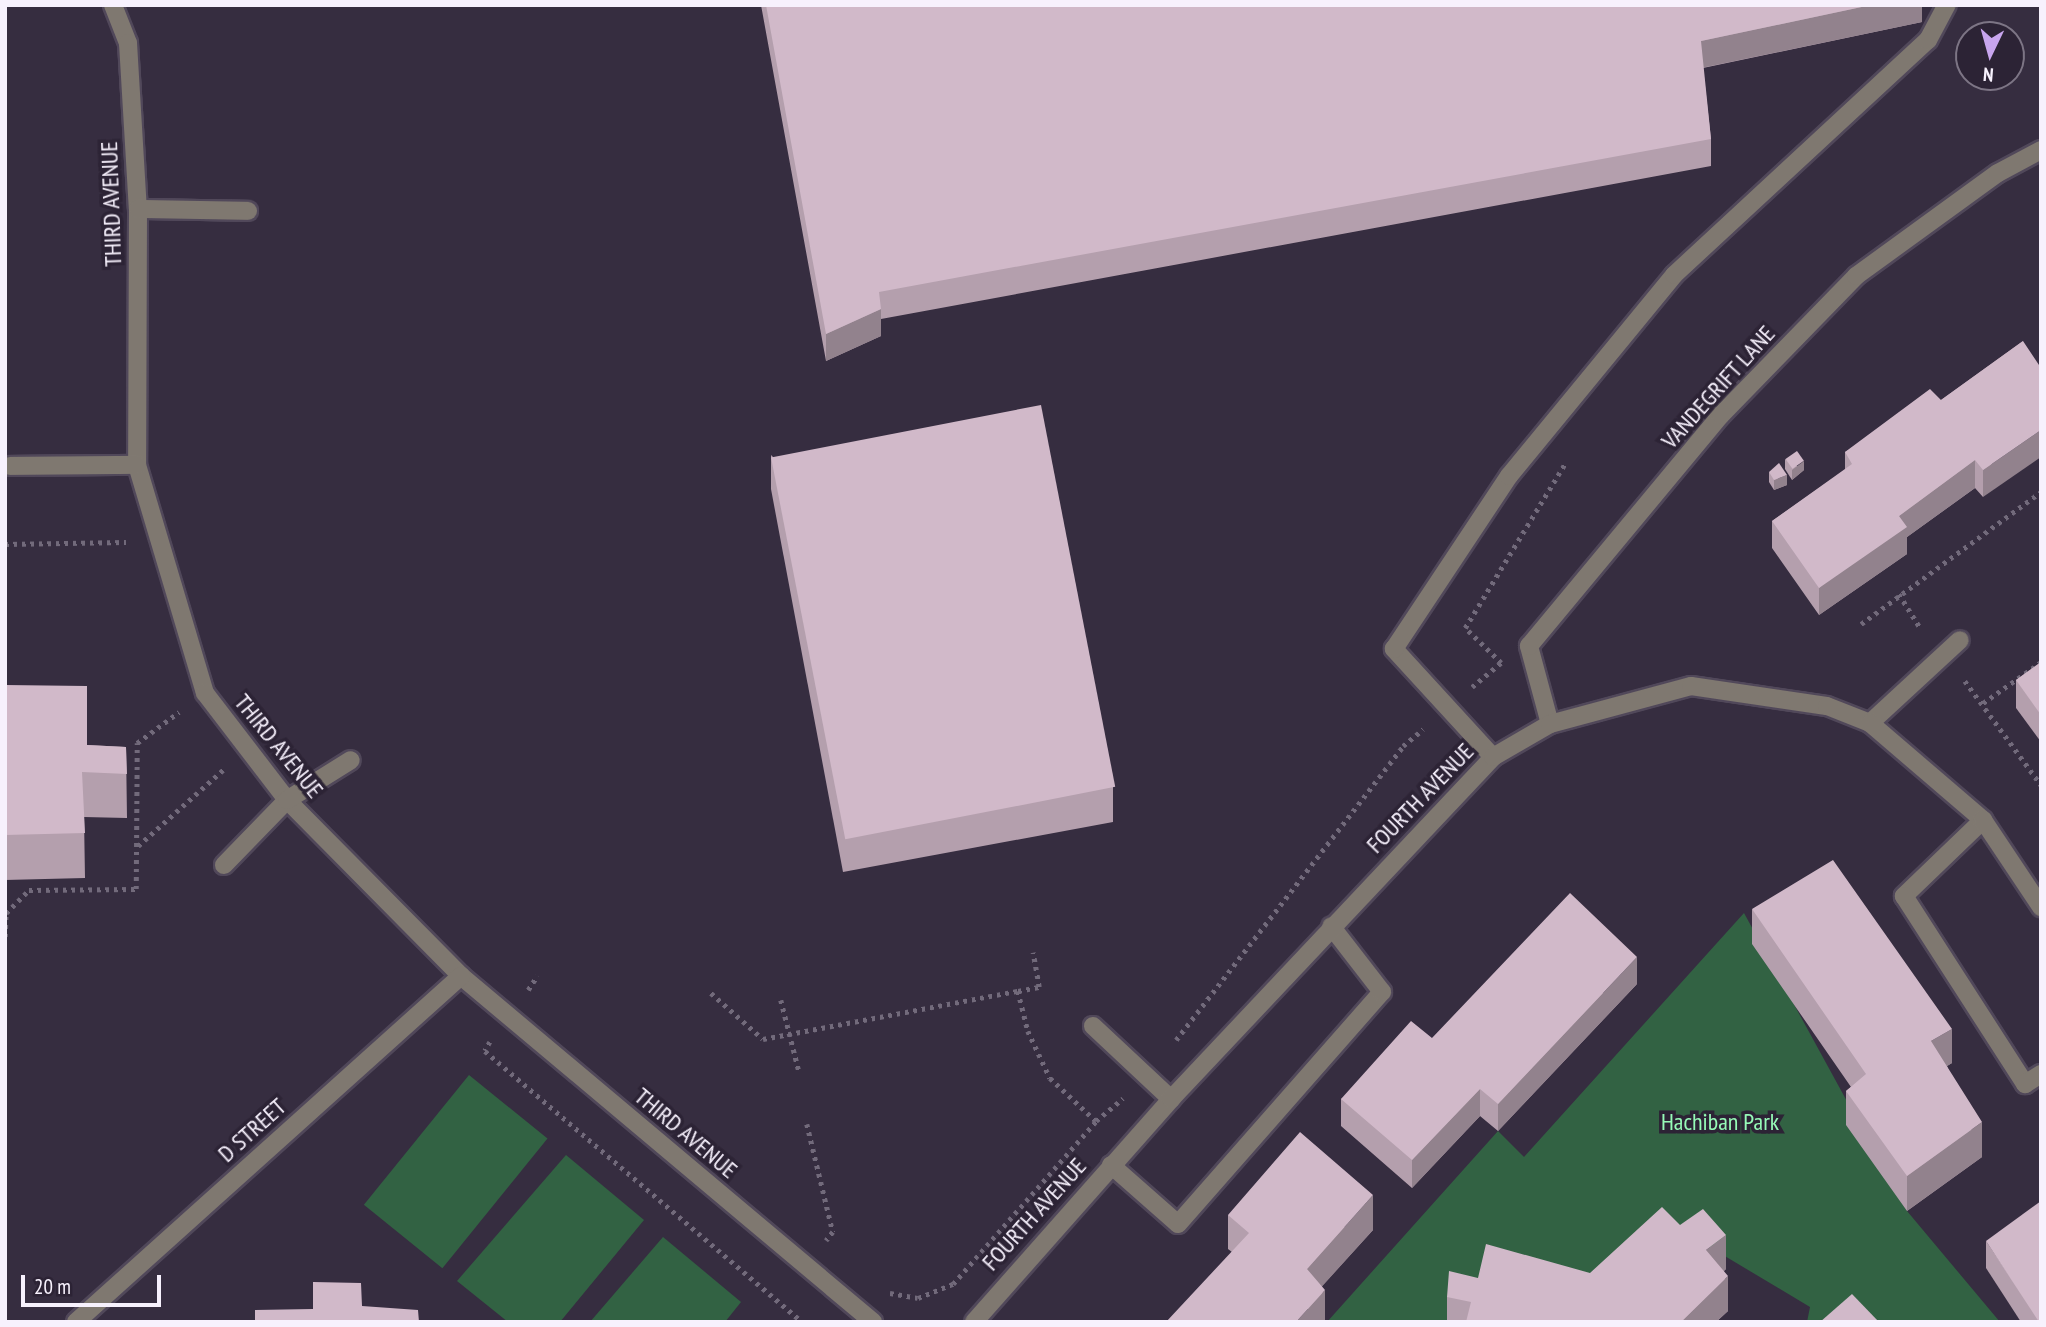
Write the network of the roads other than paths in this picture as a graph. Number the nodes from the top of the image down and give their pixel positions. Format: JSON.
{"nodes":[{"id":1,"x":113,"y":5,"type":"edge"},
{"id":2,"x":1947,"y":5,"type":"edge"},
{"id":3,"x":2041,"y":150,"type":"edge"},
{"id":4,"x":138,"y":209,"type":"junction"},
{"id":5,"x":248,"y":211,"type":"dead end"},
{"id":6,"x":136,"y":465,"type":"junction"},
{"id":7,"x":10,"y":466,"type":"dead end"},
{"id":8,"x":1960,"y":640,"type":"dead end"},
{"id":9,"x":1550,"y":723,"type":"junction"},
{"id":10,"x":1870,"y":723,"type":"junction"},
{"id":11,"x":1493,"y":757,"type":"junction"},
{"id":12,"x":351,"y":760,"type":"dead end"},
{"id":13,"x":286,"y":800,"type":"junction"},
{"id":14,"x":1983,"y":820,"type":"junction"},
{"id":15,"x":224,"y":865,"type":"dead end"},
{"id":16,"x":2041,"y":907,"type":"edge"},
{"id":17,"x":1331,"y":926,"type":"junction"},
{"id":18,"x":461,"y":976,"type":"junction"},
{"id":19,"x":1093,"y":1026,"type":"dead end"},
{"id":20,"x":2041,"y":1074,"type":"edge"},
{"id":21,"x":1171,"y":1099,"type":"junction"},
{"id":22,"x":1111,"y":1165,"type":"junction"},
{"id":23,"x":76,"y":1322,"type":"edge"},
{"id":24,"x":873,"y":1322,"type":"edge"},
{"id":25,"x":974,"y":1322,"type":"edge"}],
"edges":[{"from":1,"to":4,"type":"street","name":"THIRD AVENUE"},
{"from":2,"to":11,"type":"street"},
{"from":3,"to":9,"type":"street","name":"VANDEGRIFT LANE"},
{"from":4,"to":5,"type":"street"},
{"from":4,"to":6,"type":"street","name":"THIRD AVENUE"},
{"from":6,"to":7,"type":"street"},
{"from":6,"to":13,"type":"street","name":"THIRD AVENUE"},
{"from":8,"to":10,"type":"street"},
{"from":9,"to":10,"type":"street","name":"FOURTH AVENUE"},
{"from":9,"to":11,"type":"street","name":"FOURTH AVENUE"},
{"from":10,"to":14,"type":"street","name":"FOURTH AVENUE"},
{"from":11,"to":17,"type":"street","name":"FOURTH AVENUE"},
{"from":12,"to":13,"type":"street"},
{"from":13,"to":15,"type":"street"},
{"from":13,"to":18,"type":"street","name":"THIRD AVENUE"},
{"from":14,"to":16,"type":"street","name":"FOURTH AVENUE"},
{"from":14,"to":20,"type":"street"},
{"from":17,"to":21,"type":"street","name":"FOURTH AVENUE"},
{"from":17,"to":22,"type":"street"},
{"from":18,"to":23,"type":"street","name":"D STREET"},
{"from":18,"to":24,"type":"street","name":"THIRD AVENUE"},
{"from":19,"to":21,"type":"street"},
{"from":21,"to":22,"type":"street","name":"FOURTH AVENUE"},
{"from":22,"to":25,"type":"street","name":"FOURTH AVENUE"}]}
